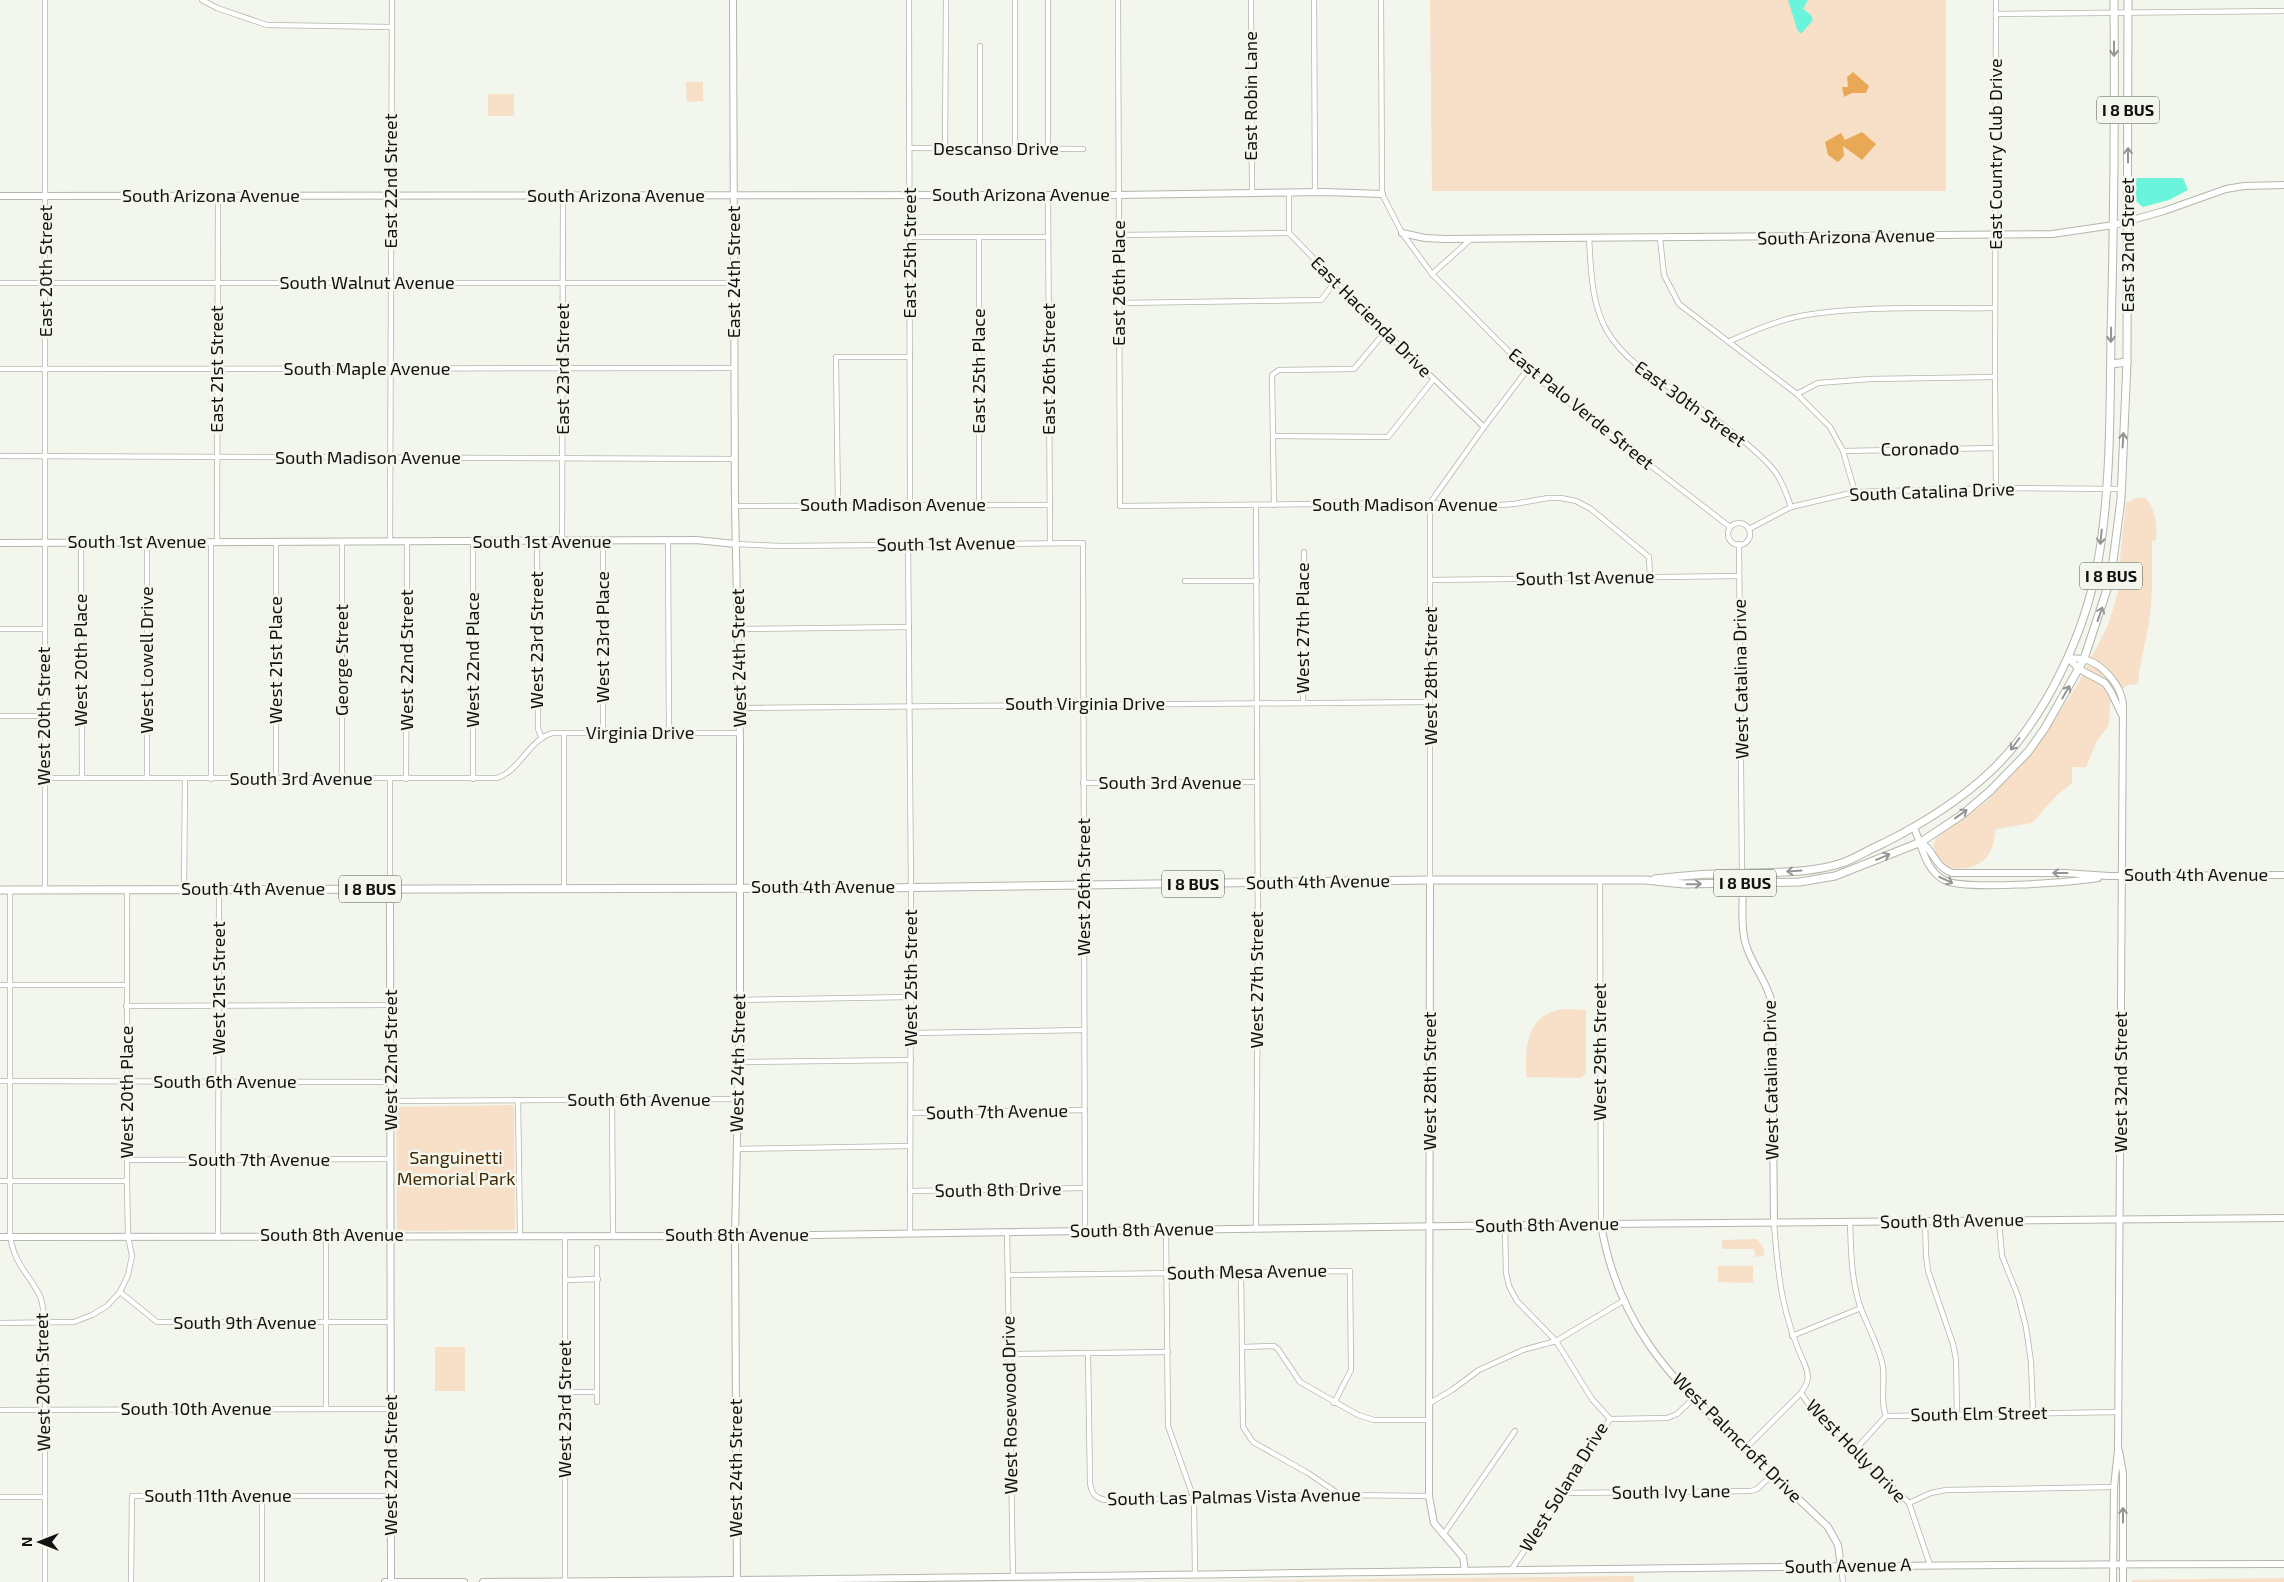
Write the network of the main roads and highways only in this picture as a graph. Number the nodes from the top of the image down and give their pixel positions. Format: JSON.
{"nodes":[{"id":1,"x":2114,"y":0,"type":"edge"},
{"id":2,"x":2128,"y":0,"type":"edge"},
{"id":3,"x":2126,"y":362,"type":"junction"},
{"id":4,"x":2111,"y":364,"type":"junction"},
{"id":5,"x":1914,"y":828,"type":"joint"},
{"id":6,"x":1921,"y":842,"type":"joint"},
{"id":7,"x":1742,"y":873,"type":"junction"},
{"id":8,"x":1645,"y":880,"type":"junction"},
{"id":9,"x":1743,"y":883,"type":"junction"},
{"id":10,"x":0,"y":890,"type":"edge"}],
"edges":[{"from":1,"to":4,"type":"main road","name":"East 32nd Street","number":"I 8 BUS","one_way":true},
{"from":3,"to":2,"type":"main road","name":"East 32nd Street","number":"I 8 BUS","one_way":true},
{"from":3,"to":4,"type":"main road"},
{"from":6,"to":3,"type":"main road","name":"East 32nd Street","number":"I 8 BUS","one_way":true},
{"from":4,"to":5,"type":"main road","name":"East 32nd Street","number":"I 8 BUS","one_way":true},
{"from":5,"to":7,"type":"main road","name":"South 4th Avenue","number":"I 8 BUS","one_way":true},
{"from":9,"to":6,"type":"main road","name":"South 4th Avenue","number":"I 8 BUS","one_way":true},
{"from":7,"to":8,"type":"main road","name":"South 4th Avenue","number":"I 8 BUS"},
{"from":7,"to":9,"type":"main road"},
{"from":8,"to":9,"type":"main road","name":"South 4th Avenue","number":"I 8 BUS","one_way":true},
{"from":8,"to":10,"type":"main road","name":"South 4th Avenue","number":"I 8 BUS"}]}
